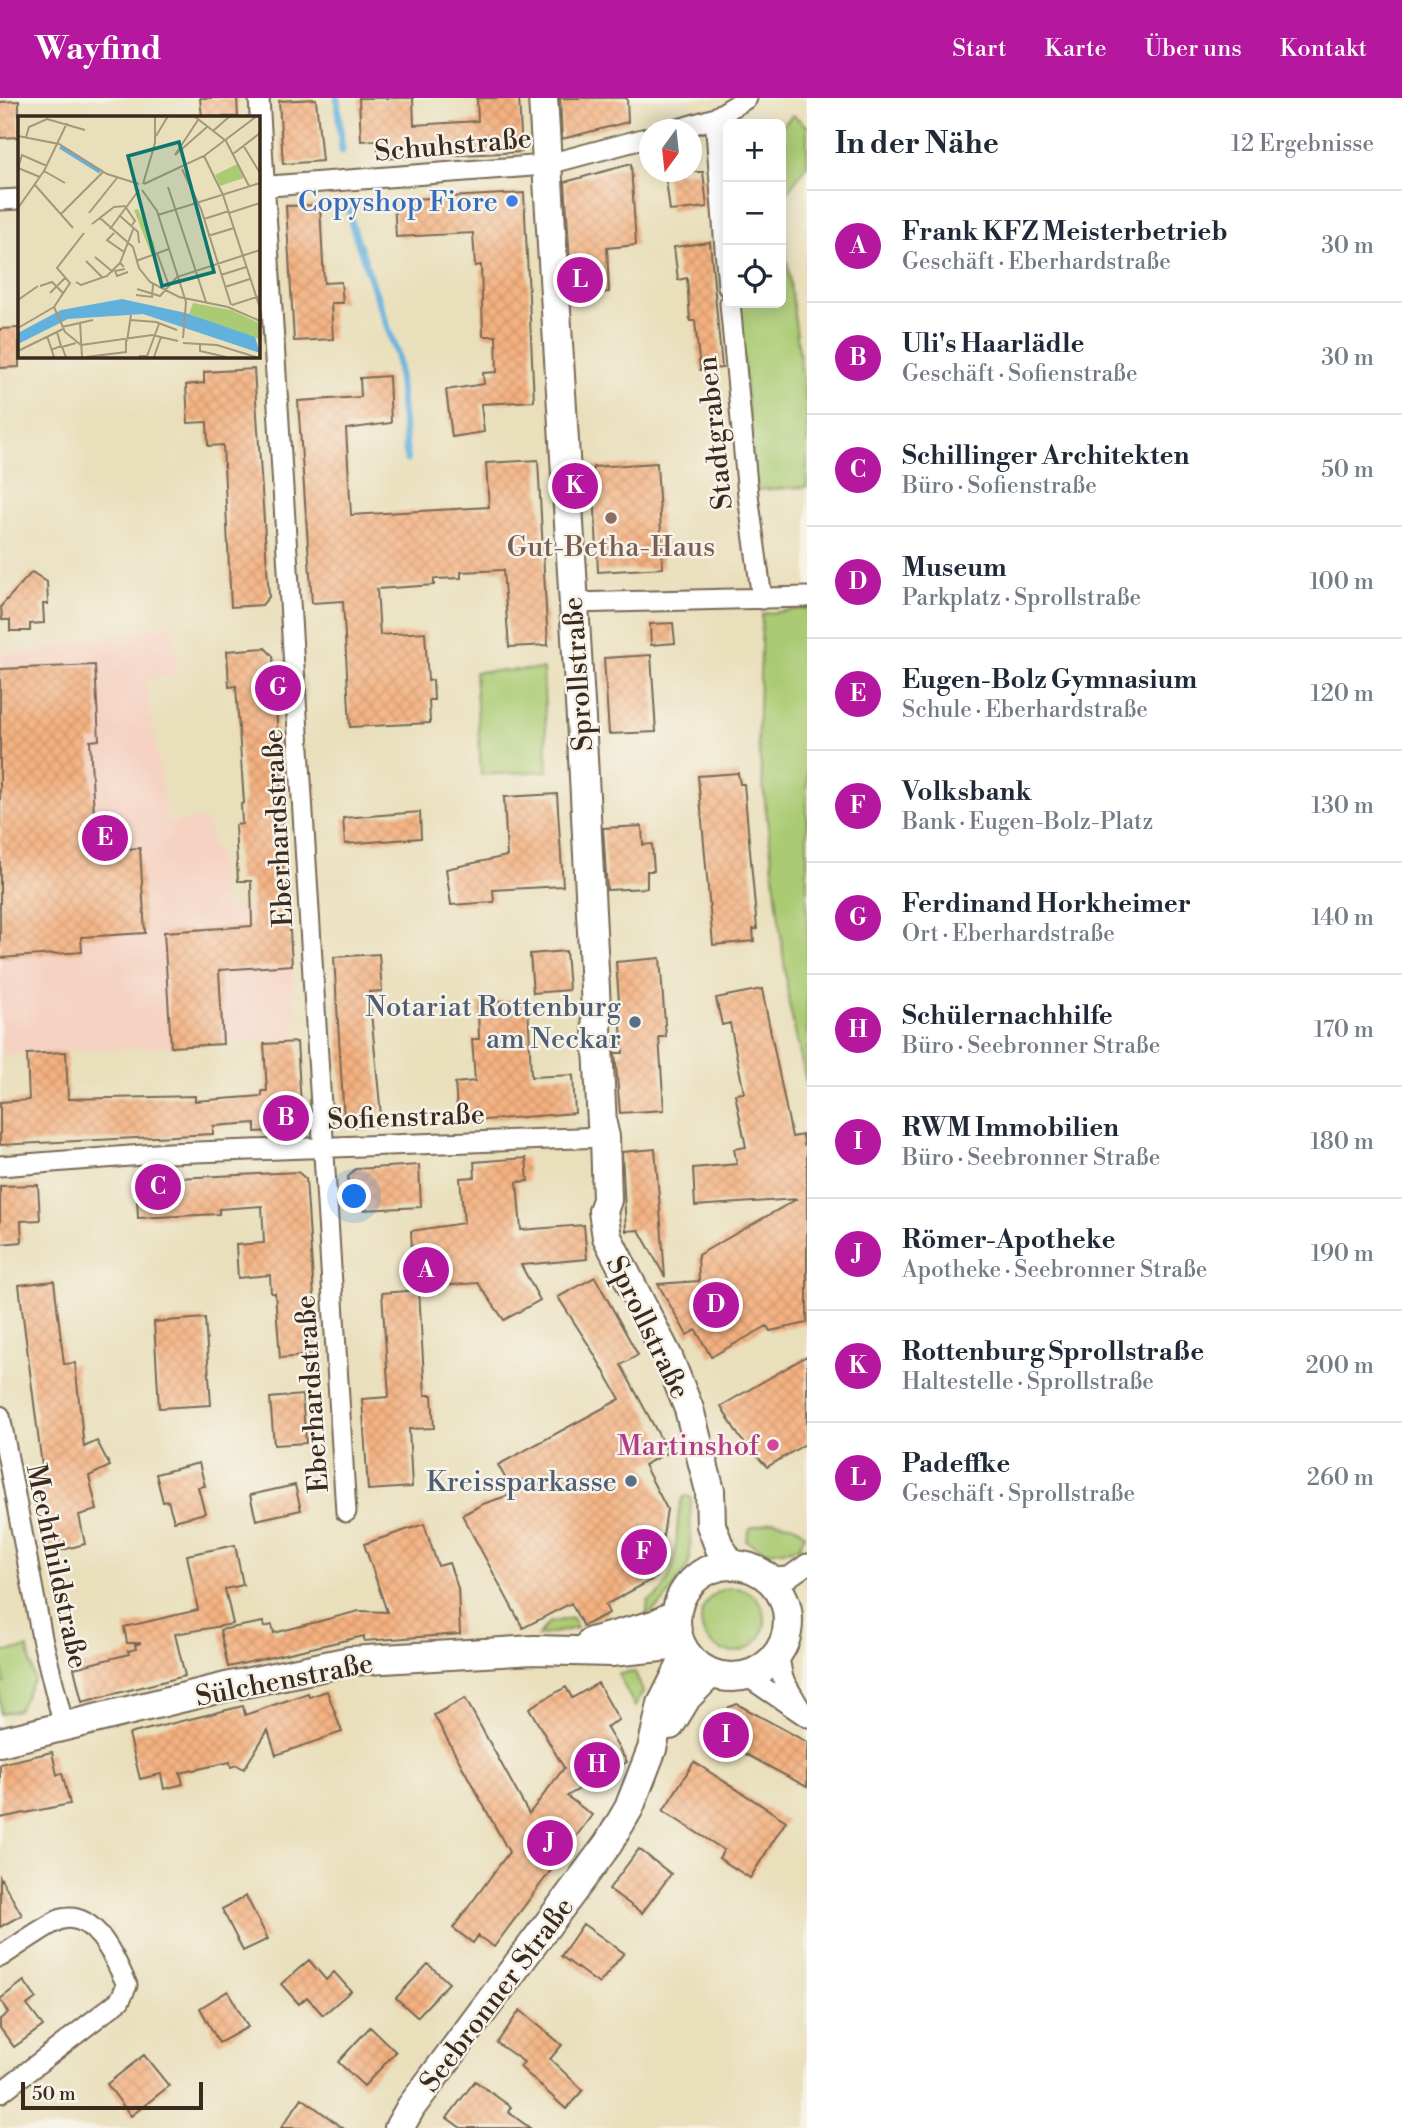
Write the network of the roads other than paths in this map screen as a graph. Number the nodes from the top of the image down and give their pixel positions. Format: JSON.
{"nodes":[{"id":1,"x":259,"y":98,"type":"edge"},
{"id":2,"x":543,"y":98,"type":"edge"},
{"id":3,"x":747,"y":98,"type":"edge"},
{"id":4,"x":715,"y":118,"type":"junction"},
{"id":5,"x":702,"y":122,"type":"edge"},
{"id":6,"x":639,"y":139,"type":"edge"},
{"id":7,"x":545,"y":165,"type":"junction"},
{"id":8,"x":261,"y":187,"type":"edge"},
{"id":9,"x":18,"y":199,"type":"edge"},
{"id":10,"x":0,"y":200,"type":"edge"},
{"id":11,"x":725,"y":245,"type":"edge"},
{"id":12,"x":730,"y":308,"type":"edge"},
{"id":13,"x":807,"y":597,"type":"edge"},
{"id":14,"x":762,"y":599,"type":"junction"},
{"id":15,"x":572,"y":603,"type":"junction"},
{"id":16,"x":601,"y":1133,"type":"junction"},
{"id":17,"x":323,"y":1147,"type":"junction"},
{"id":18,"x":0,"y":1166,"type":"edge"},
{"id":19,"x":0,"y":1416,"type":"edge"},
{"id":20,"x":346,"y":1512,"type":"dead end"},
{"id":21,"x":712,"y":1525,"type":"junction"},
{"id":22,"x":807,"y":1564,"type":"edge"},
{"id":23,"x":731,"y":1565,"type":"junction"},
{"id":24,"x":700,"y":1575,"type":"junction"},
{"id":25,"x":779,"y":1583,"type":"junction"},
{"id":26,"x":676,"y":1614,"type":"junction"},
{"id":27,"x":684,"y":1650,"type":"junction"},
{"id":28,"x":572,"y":1651,"type":"junction"},
{"id":29,"x":778,"y":1653,"type":"junction"},
{"id":30,"x":711,"y":1673,"type":"junction"},
{"id":31,"x":745,"y":1675,"type":"junction"},
{"id":32,"x":806,"y":1717,"type":"edge"},
{"id":33,"x":64,"y":1727,"type":"junction"},
{"id":34,"x":0,"y":1742,"type":"edge"},
{"id":35,"x":652,"y":1749,"type":"junction"},
{"id":36,"x":0,"y":1957,"type":"edge"},
{"id":37,"x":0,"y":2093,"type":"edge"},
{"id":38,"x":399,"y":2128,"type":"edge"}],
"edges":[{"from":1,"to":8,"type":"street","name":"Eberhardstraße"},
{"from":2,"to":7,"type":"main road","name":"Sprollstraße"},
{"from":3,"to":4,"type":"street"},
{"from":4,"to":5,"type":"street"},
{"from":4,"to":11,"type":"street"},
{"from":6,"to":7,"type":"street","name":"Schuhstraße"},
{"from":7,"to":8,"type":"street","name":"Schuhstraße"},
{"from":7,"to":15,"type":"main road","name":"Sprollstraße"},
{"from":8,"to":17,"type":"street","name":"Eberhardstraße"},
{"from":9,"to":10,"type":"street"},
{"from":12,"to":14,"type":"street","name":"Stadtgraben"},
{"from":13,"to":14,"type":"street"},
{"from":14,"to":15,"type":"street"},
{"from":15,"to":16,"type":"main road","name":"Sprollstraße"},
{"from":16,"to":17,"type":"street","name":"Sofienstraße"},
{"from":16,"to":21,"type":"main road","name":"Sprollstraße"},
{"from":17,"to":18,"type":"street","name":"Sofienstraße"},
{"from":17,"to":20,"type":"street","name":"Eberhardstraße"},
{"from":19,"to":33,"type":"street","name":"Mechthildstraße"},
{"from":21,"to":23,"type":"main road","name":"Sprollstraße"},
{"from":21,"to":24,"type":"main road","name":"Sprollstraße"},
{"from":22,"to":25,"type":"street"},
{"from":23,"to":24,"type":"main road"},
{"from":23,"to":25,"type":"main road"},
{"from":24,"to":26,"type":"main road"},
{"from":25,"to":29,"type":"main road"},
{"from":26,"to":27,"type":"main road"},
{"from":26,"to":28,"type":"main road","name":"Sülchenstraße"},
{"from":27,"to":28,"type":"main road","name":"Sülchenstraße"},
{"from":27,"to":30,"type":"main road"},
{"from":27,"to":35,"type":"main road","name":"Seebronner Straße"},
{"from":28,"to":33,"type":"main road","name":"Sülchenstraße"},
{"from":29,"to":31,"type":"main road"},
{"from":29,"to":32,"type":"street"},
{"from":30,"to":31,"type":"main road"},
{"from":30,"to":35,"type":"main road","name":"Seebronner Straße"},
{"from":31,"to":32,"type":"street"},
{"from":33,"to":34,"type":"main road","name":"Sülchenstraße"},
{"from":35,"to":38,"type":"main road","name":"Seebronner Straße"},
{"from":36,"to":37,"type":"street"}]}
